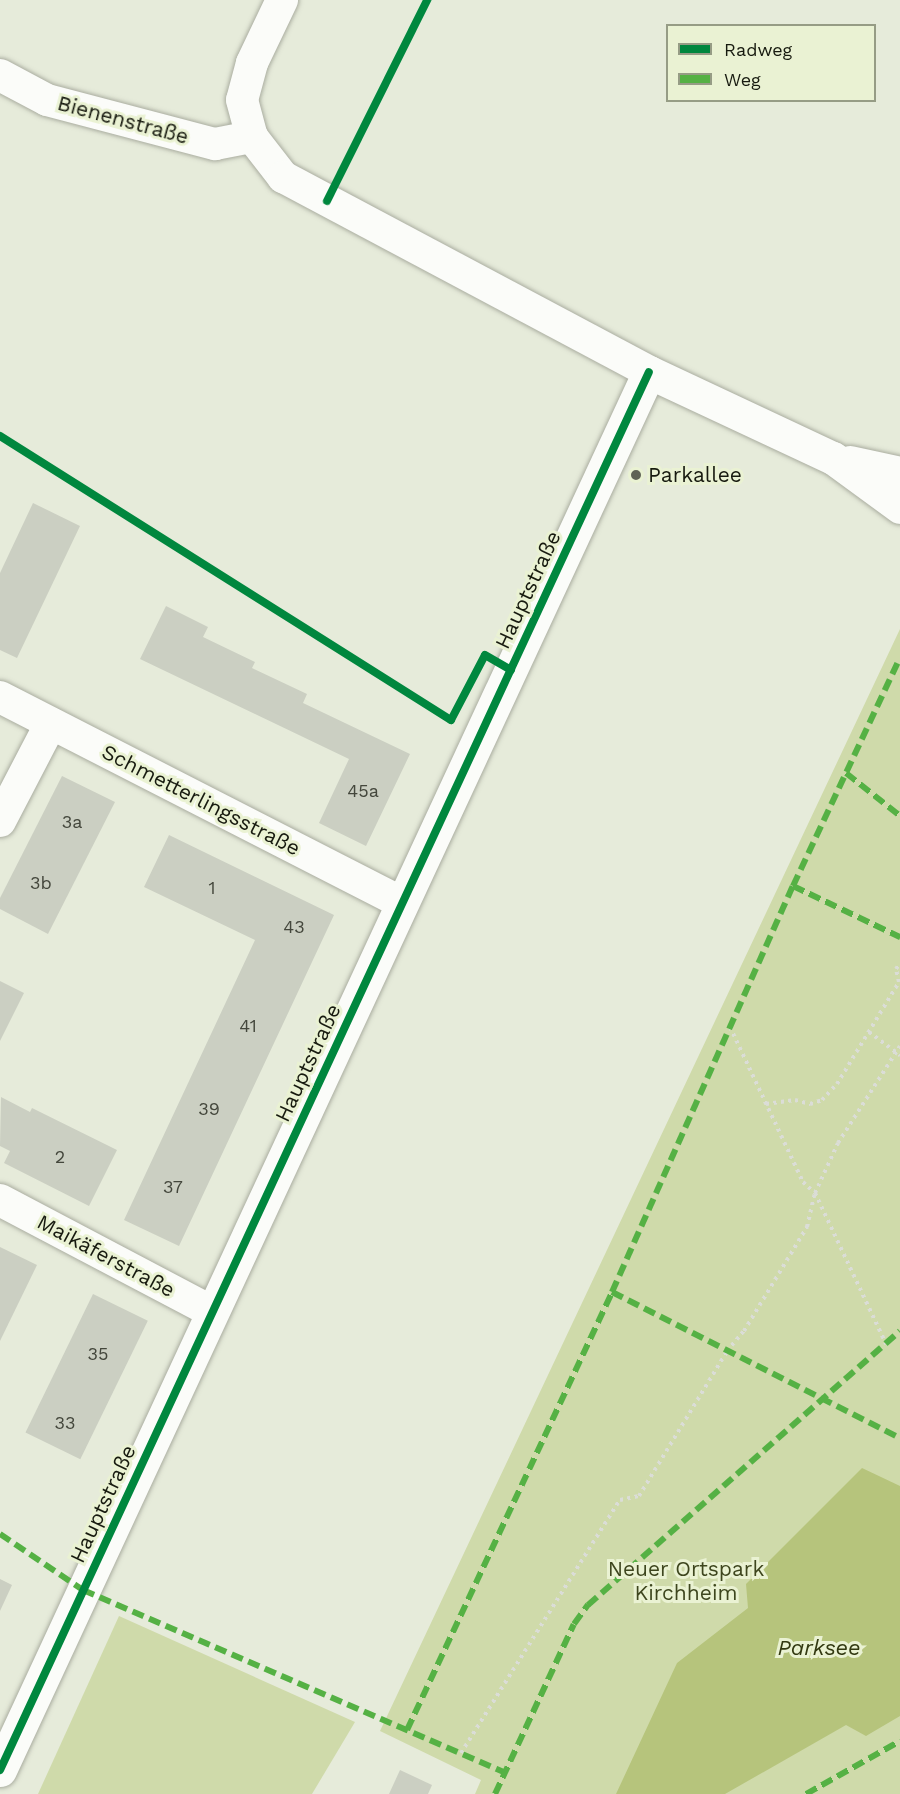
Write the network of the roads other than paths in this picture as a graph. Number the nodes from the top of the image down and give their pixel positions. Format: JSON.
{"nodes":[{"id":1,"x":282,"y":0,"type":"edge"},
{"id":2,"x":0,"y":75,"type":"edge"},
{"id":3,"x":252,"y":137,"type":"junction"},
{"id":4,"x":650,"y":372,"type":"junction"},
{"id":5,"x":833,"y":458,"type":"junction"},
{"id":6,"x":900,"y":473,"type":"edge"},
{"id":7,"x":900,"y":507,"type":"edge"},
{"id":8,"x":0,"y":697,"type":"edge"},
{"id":9,"x":51,"y":723,"type":"junction"},
{"id":10,"x":0,"y":821,"type":"edge"},
{"id":11,"x":402,"y":903,"type":"junction"},
{"id":12,"x":0,"y":1200,"type":"edge"},
{"id":13,"x":212,"y":1312,"type":"junction"},
{"id":14,"x":0,"y":1770,"type":"edge"}],
"edges":[{"from":1,"to":3,"type":"street"},
{"from":2,"to":3,"type":"street","name":"Bienenstraße"},
{"from":3,"to":4,"type":"street"},
{"from":4,"to":5,"type":"street"},
{"from":4,"to":11,"type":"street","name":"Hauptstraße"},
{"from":5,"to":6,"type":"street"},
{"from":5,"to":7,"type":"street"},
{"from":8,"to":9,"type":"street","name":"Schmetterlingsstraße"},
{"from":9,"to":10,"type":"street"},
{"from":9,"to":11,"type":"street","name":"Schmetterlingsstraße"},
{"from":11,"to":13,"type":"street","name":"Hauptstraße"},
{"from":12,"to":13,"type":"street","name":"Maikäferstraße"},
{"from":13,"to":14,"type":"street","name":"Hauptstraße"}]}
